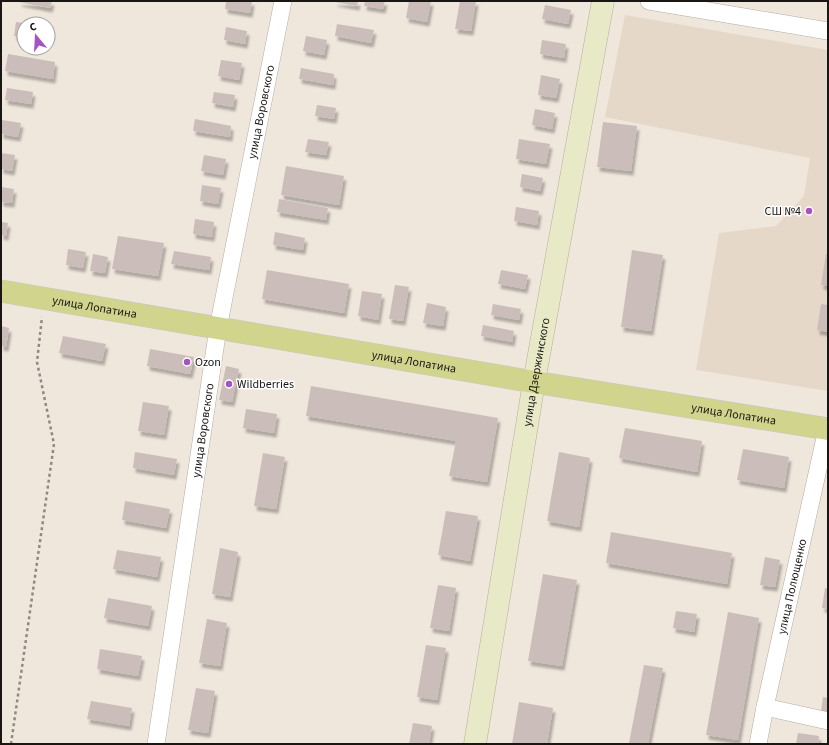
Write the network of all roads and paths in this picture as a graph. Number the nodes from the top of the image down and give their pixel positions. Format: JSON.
{"nodes":[{"id":1,"x":283,"y":1,"type":"edge"},
{"id":2,"x":603,"y":1,"type":"edge"},
{"id":3,"x":649,"y":1,"type":"edge"},
{"id":4,"x":828,"y":31,"type":"edge"},
{"id":5,"x":1,"y":291,"type":"edge"},
{"id":6,"x":45,"y":298,"type":"junction"},
{"id":7,"x":218,"y":328,"type":"junction"},
{"id":8,"x":534,"y":382,"type":"junction"},
{"id":9,"x":828,"y":429,"type":"edge"},
{"id":10,"x":764,"y":708,"type":"junction"},
{"id":11,"x":828,"y":721,"type":"edge"},
{"id":12,"x":11,"y":744,"type":"edge"},
{"id":13,"x":156,"y":744,"type":"edge"},
{"id":14,"x":475,"y":744,"type":"edge"},
{"id":15,"x":758,"y":744,"type":"edge"}],
"edges":[{"from":1,"to":7,"type":"street","name":"улица Воровского"},
{"from":2,"to":8,"type":"street","name":"улица Дзержинского"},
{"from":3,"to":4,"type":"street"},
{"from":5,"to":6,"type":"main road","name":"улица Лопатина"},
{"from":6,"to":7,"type":"main road","name":"улица Лопатина"},
{"from":6,"to":12,"type":"path"},
{"from":7,"to":8,"type":"main road","name":"улица Лопатина"},
{"from":7,"to":13,"type":"street","name":"улица Воровского"},
{"from":8,"to":9,"type":"main road","name":"улица Лопатина"},
{"from":8,"to":14,"type":"street","name":"улица Дзержинского"},
{"from":9,"to":10,"type":"street","name":"улица Полющенко"},
{"from":10,"to":11,"type":"street"},
{"from":10,"to":15,"type":"street","name":"улица Полющенко"}]}
